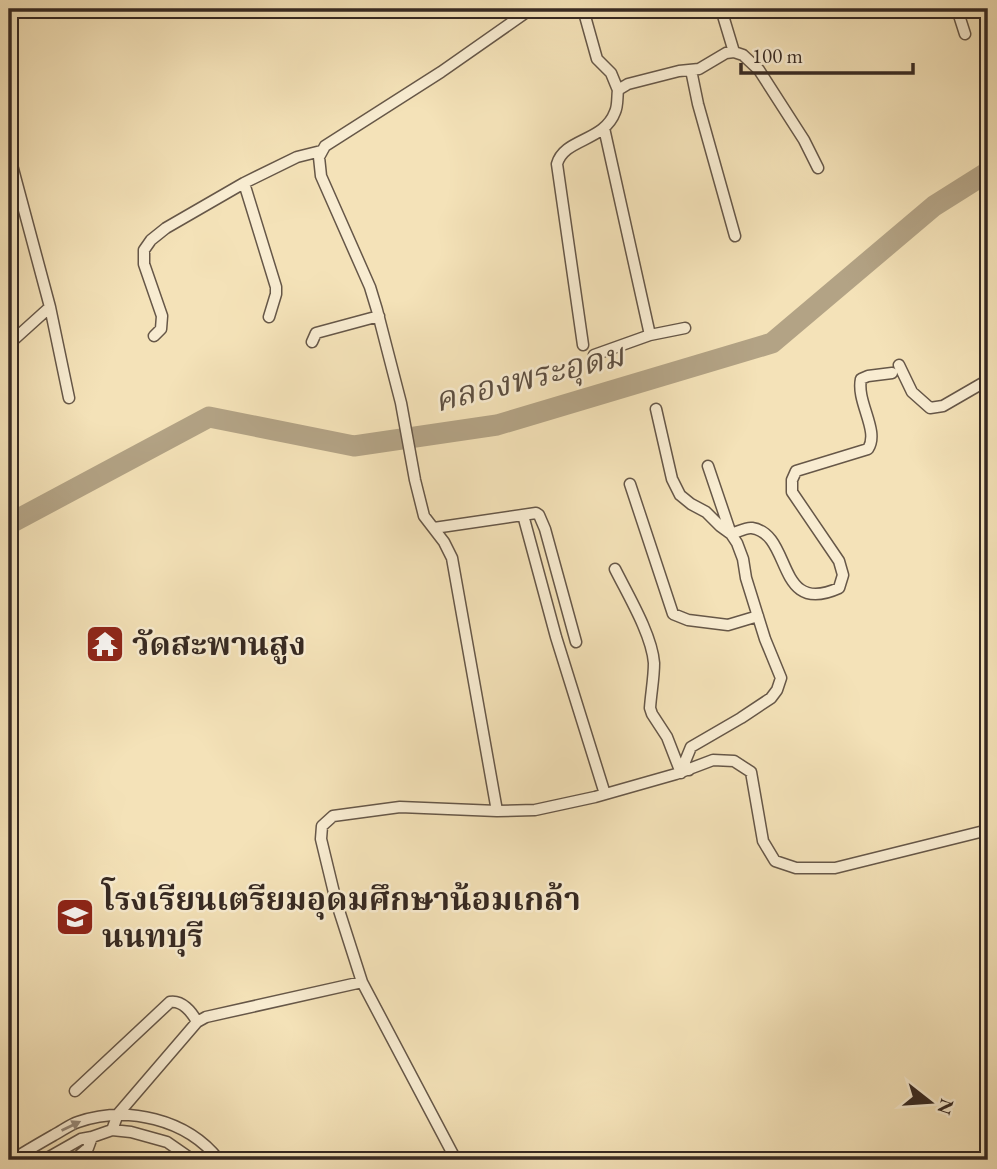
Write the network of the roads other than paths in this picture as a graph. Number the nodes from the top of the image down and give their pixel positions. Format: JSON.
{"nodes":[{"id":1,"x":531,"y":9,"type":"edge"},
{"id":2,"x":583,"y":9,"type":"edge"},
{"id":3,"x":721,"y":9,"type":"edge"},
{"id":4,"x":957,"y":9,"type":"edge"},
{"id":5,"x":965,"y":34,"type":"dead end"},
{"id":6,"x":734,"y":52,"type":"junction"},
{"id":7,"x":691,"y":70,"type":"junction"},
{"id":8,"x":618,"y":90,"type":"junction"},
{"id":9,"x":604,"y":128,"type":"junction"},
{"id":10,"x":321,"y":151,"type":"junction"},
{"id":11,"x":9,"y":154,"type":"edge"},
{"id":12,"x":818,"y":168,"type":"dead end"},
{"id":13,"x":244,"y":183,"type":"junction"},
{"id":14,"x":735,"y":236,"type":"dead end"},
{"id":15,"x":50,"y":307,"type":"junction"},
{"id":16,"x":379,"y":316,"type":"junction"},
{"id":17,"x":269,"y":317,"type":"dead end"},
{"id":18,"x":685,"y":328,"type":"dead end"},
{"id":19,"x":650,"y":335,"type":"junction"},
{"id":20,"x":154,"y":336,"type":"dead end"},
{"id":21,"x":312,"y":342,"type":"dead end"},
{"id":22,"x":9,"y":344,"type":"edge"},
{"id":23,"x":583,"y":345,"type":"dead end"},
{"id":24,"x":594,"y":355,"type":"dead end"},
{"id":25,"x":988,"y":380,"type":"edge"},
{"id":26,"x":69,"y":398,"type":"dead end"},
{"id":27,"x":656,"y":409,"type":"dead end"},
{"id":28,"x":708,"y":466,"type":"dead end"},
{"id":29,"x":630,"y":484,"type":"dead end"},
{"id":30,"x":523,"y":515,"type":"junction"},
{"id":31,"x":434,"y":528,"type":"junction"},
{"id":32,"x":731,"y":534,"type":"junction"},
{"id":33,"x":615,"y":569,"type":"dead end"},
{"id":34,"x":758,"y":616,"type":"junction"},
{"id":35,"x":576,"y":642,"type":"dead end"},
{"id":36,"x":685,"y":771,"type":"junction"},
{"id":37,"x":605,"y":794,"type":"junction"},
{"id":38,"x":497,"y":811,"type":"junction"},
{"id":39,"x":988,"y":830,"type":"edge"},
{"id":40,"x":362,"y":982,"type":"junction"},
{"id":41,"x":197,"y":1022,"type":"junction"},
{"id":42,"x":75,"y":1091,"type":"dead end"},
{"id":43,"x":118,"y":1114,"type":"junction"},
{"id":44,"x":112,"y":1130,"type":"junction"},
{"id":45,"x":92,"y":1138,"type":"junction"},
{"id":46,"x":12,"y":1160,"type":"edge"},
{"id":47,"x":44,"y":1160,"type":"edge"},
{"id":48,"x":74,"y":1160,"type":"edge"},
{"id":49,"x":193,"y":1160,"type":"edge"},
{"id":50,"x":219,"y":1160,"type":"edge"},
{"id":51,"x":456,"y":1160,"type":"edge"}],
"edges":[{"from":1,"to":10,"type":"street"},
{"from":2,"to":8,"type":"street"},
{"from":3,"to":6,"type":"street"},
{"from":4,"to":5,"type":"street"},
{"from":6,"to":7,"type":"street"},
{"from":6,"to":12,"type":"street"},
{"from":7,"to":8,"type":"street"},
{"from":7,"to":14,"type":"street"},
{"from":8,"to":9,"type":"street"},
{"from":9,"to":19,"type":"street"},
{"from":9,"to":23,"type":"street"},
{"from":10,"to":13,"type":"street"},
{"from":10,"to":16,"type":"street"},
{"from":11,"to":15,"type":"street"},
{"from":13,"to":17,"type":"street"},
{"from":13,"to":20,"type":"street"},
{"from":15,"to":22,"type":"street"},
{"from":15,"to":26,"type":"street"},
{"from":16,"to":21,"type":"street"},
{"from":16,"to":31,"type":"street"},
{"from":18,"to":19,"type":"street"},
{"from":19,"to":24,"type":"street"},
{"from":25,"to":32,"type":"street"},
{"from":27,"to":32,"type":"street"},
{"from":28,"to":32,"type":"street"},
{"from":29,"to":34,"type":"street"},
{"from":30,"to":31,"type":"street"},
{"from":30,"to":35,"type":"street"},
{"from":30,"to":37,"type":"street"},
{"from":31,"to":38,"type":"street"},
{"from":32,"to":34,"type":"street"},
{"from":33,"to":36,"type":"street"},
{"from":34,"to":36,"type":"street"},
{"from":36,"to":37,"type":"street"},
{"from":36,"to":39,"type":"street"},
{"from":37,"to":38,"type":"street"},
{"from":38,"to":40,"type":"street"},
{"from":40,"to":41,"type":"street"},
{"from":40,"to":51,"type":"street"},
{"from":41,"to":42,"type":"street"},
{"from":41,"to":43,"type":"street"},
{"from":43,"to":44,"type":"street"},
{"from":46,"to":43,"type":"street","one_way":true},
{"from":43,"to":50,"type":"street"},
{"from":44,"to":45,"type":"street"},
{"from":44,"to":49,"type":"street"},
{"from":45,"to":47,"type":"street"},
{"from":45,"to":48,"type":"street"}]}
